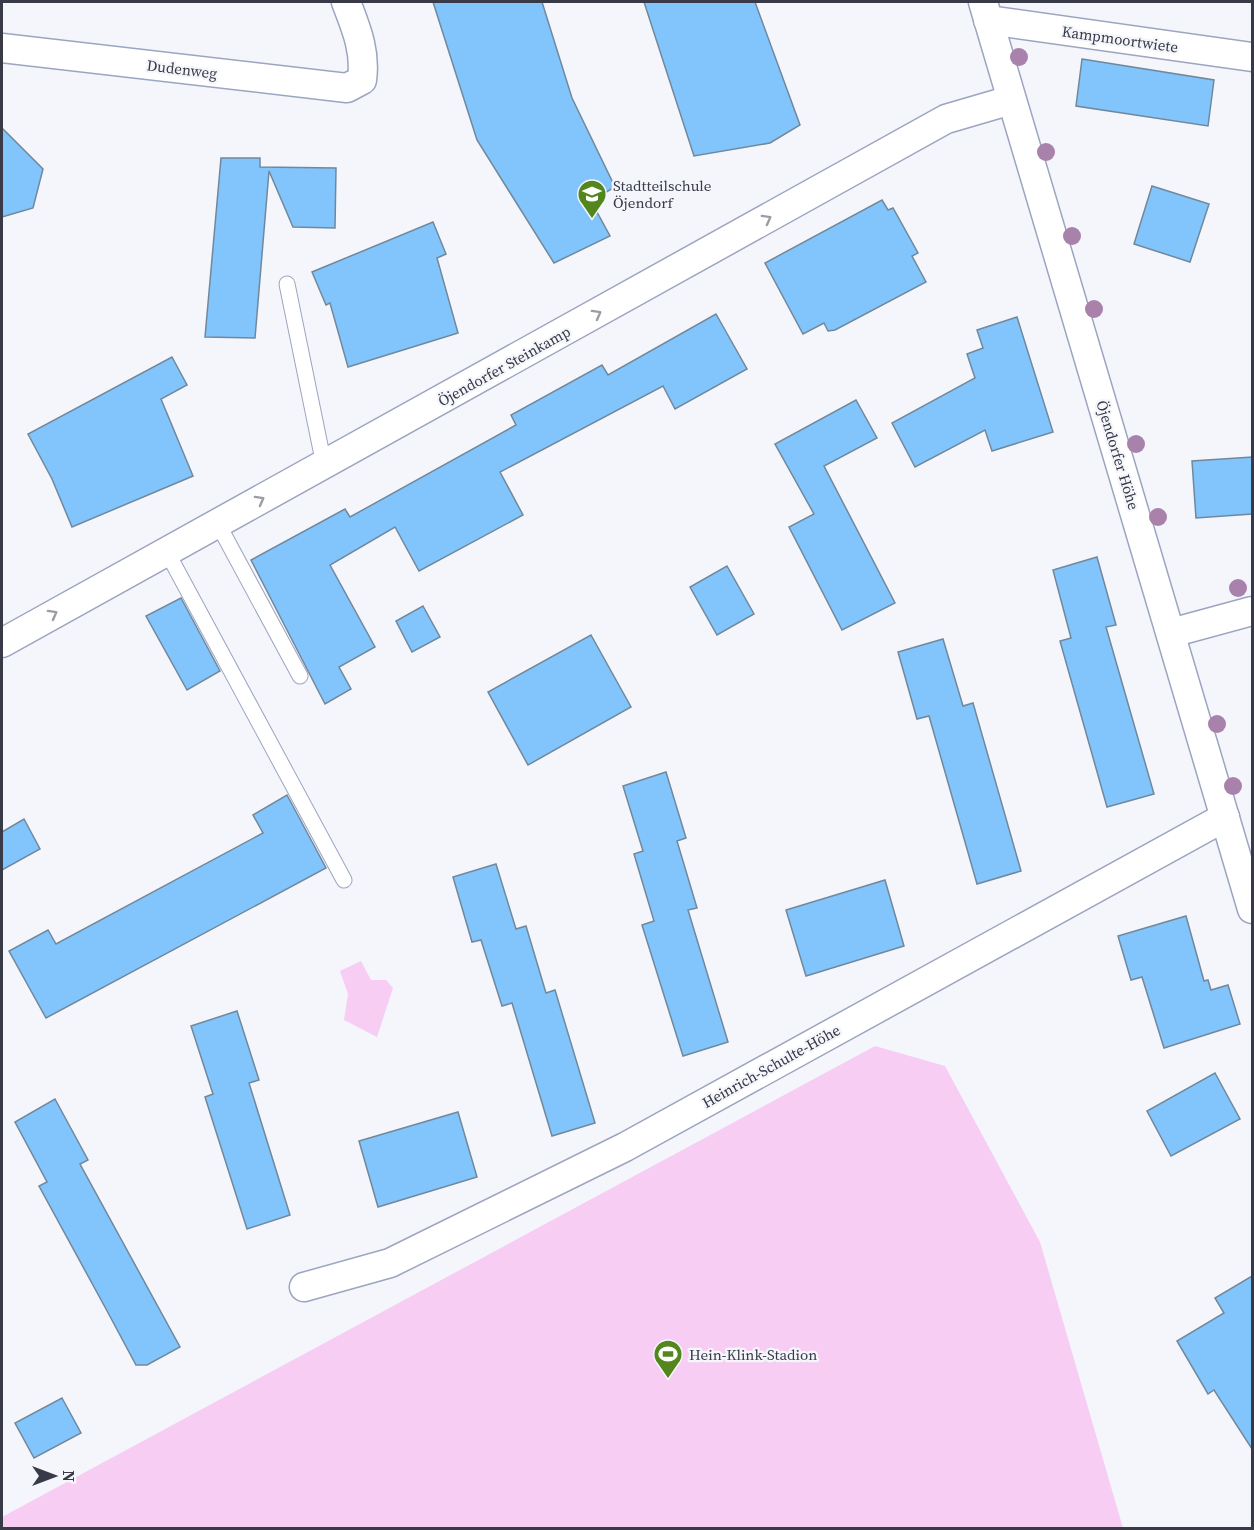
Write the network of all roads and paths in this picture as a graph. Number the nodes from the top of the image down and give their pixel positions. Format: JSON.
{"nodes":[{"id":1,"x":346,"y":2,"type":"edge"},
{"id":2,"x":986,"y":11,"type":"edge"},
{"id":3,"x":2,"y":48,"type":"edge"},
{"id":4,"x":1252,"y":57,"type":"edge"},
{"id":5,"x":1011,"y":100,"type":"junction"},
{"id":6,"x":287,"y":284,"type":"dead end"},
{"id":7,"x":324,"y":465,"type":"junction"},
{"id":8,"x":218,"y":524,"type":"junction"},
{"id":9,"x":167,"y":552,"type":"junction"},
{"id":10,"x":1252,"y":611,"type":"edge"},
{"id":11,"x":1171,"y":633,"type":"junction"},
{"id":12,"x":2,"y":643,"type":"edge"},
{"id":13,"x":300,"y":676,"type":"dead end"},
{"id":14,"x":1226,"y":817,"type":"junction"},
{"id":15,"x":344,"y":880,"type":"dead end"},
{"id":16,"x":1252,"y":909,"type":"edge"},
{"id":17,"x":304,"y":1287,"type":"dead end"}],
"edges":[{"from":1,"to":3,"type":"street","name":"Dudenweg"},
{"from":2,"to":4,"type":"street","name":"Kampmoortwiete"},
{"from":2,"to":5,"type":"street","name":"Öjendorfer Höhe"},
{"from":7,"to":5,"type":"street","name":"Öjendorfer Steinkamp","one_way":true},
{"from":5,"to":11,"type":"street","name":"Öjendorfer Höhe"},
{"from":6,"to":7,"type":"lane"},
{"from":8,"to":7,"type":"street","name":"Öjendorfer Steinkamp","one_way":true},
{"from":8,"to":9,"type":"street","name":"Öjendorfer Steinkamp"},
{"from":8,"to":13,"type":"lane"},
{"from":12,"to":9,"type":"street","name":"Öjendorfer Steinkamp","one_way":true},
{"from":9,"to":15,"type":"lane"},
{"from":10,"to":11,"type":"street"},
{"from":11,"to":14,"type":"street","name":"Öjendorfer Höhe"},
{"from":14,"to":16,"type":"street","name":"Öjendorfer Höhe"},
{"from":14,"to":17,"type":"street","name":"Heinrich-Schulte-Höhe"}]}
